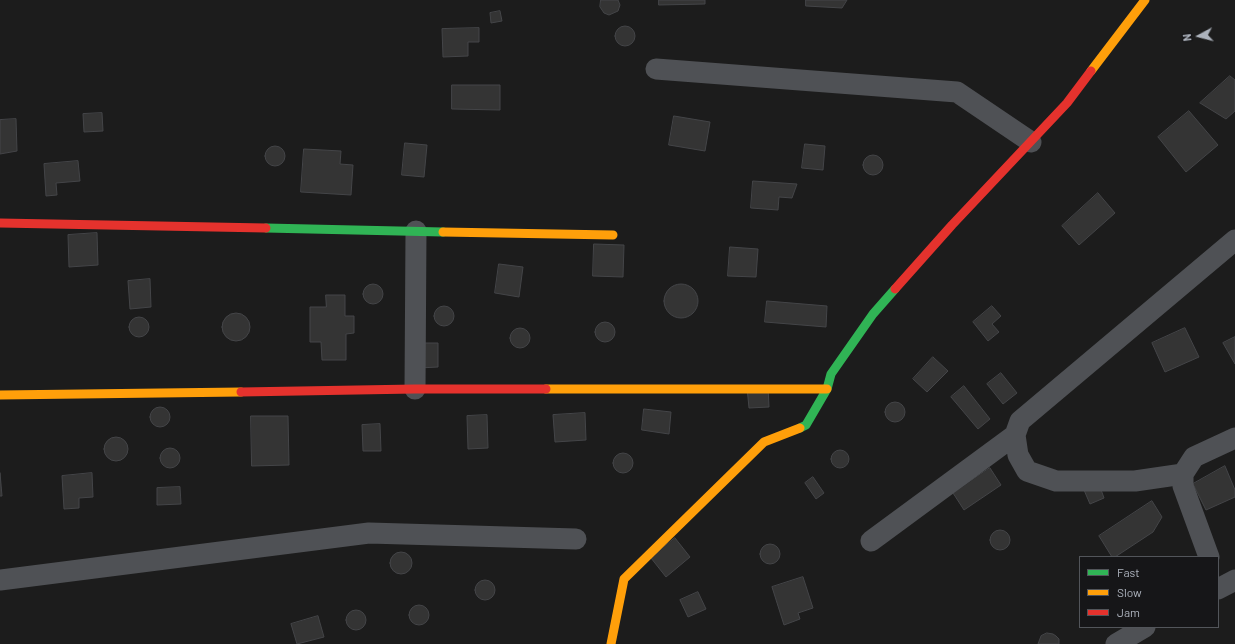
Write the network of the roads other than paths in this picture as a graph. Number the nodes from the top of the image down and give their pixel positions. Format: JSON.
{"nodes":[{"id":1,"x":1145,"y":0,"type":"edge"},
{"id":2,"x":656,"y":69,"type":"dead end"},
{"id":3,"x":1031,"y":142,"type":"junction"},
{"id":4,"x":0,"y":223,"type":"edge"},
{"id":5,"x":416,"y":231,"type":"junction"},
{"id":6,"x":613,"y":235,"type":"dead end"},
{"id":7,"x":1235,"y":240,"type":"edge"},
{"id":8,"x":416,"y":389,"type":"junction"},
{"id":9,"x":827,"y":389,"type":"junction"},
{"id":10,"x":0,"y":395,"type":"edge"},
{"id":11,"x":1015,"y":435,"type":"junction"},
{"id":12,"x":1235,"y":438,"type":"edge"},
{"id":13,"x":1184,"y":474,"type":"junction"},
{"id":14,"x":576,"y":539,"type":"dead end"},
{"id":15,"x":871,"y":541,"type":"dead end"},
{"id":16,"x":1209,"y":556,"type":"edge"},
{"id":17,"x":0,"y":580,"type":"edge"},
{"id":18,"x":1143,"y":628,"type":"edge"},
{"id":19,"x":611,"y":644,"type":"edge"},
{"id":20,"x":1116,"y":644,"type":"edge"}],
"edges":[{"from":1,"to":3,"type":"street"},
{"from":2,"to":3,"type":"street"},
{"from":3,"to":9,"type":"street"},
{"from":4,"to":5,"type":"street"},
{"from":5,"to":6,"type":"street"},
{"from":5,"to":8,"type":"street"},
{"from":7,"to":11,"type":"street"},
{"from":8,"to":9,"type":"street"},
{"from":8,"to":10,"type":"street"},
{"from":9,"to":19,"type":"street"},
{"from":11,"to":13,"type":"street"},
{"from":11,"to":15,"type":"street"},
{"from":12,"to":13,"type":"street"},
{"from":13,"to":16,"type":"street"},
{"from":14,"to":17,"type":"street"},
{"from":18,"to":20,"type":"street"}]}
